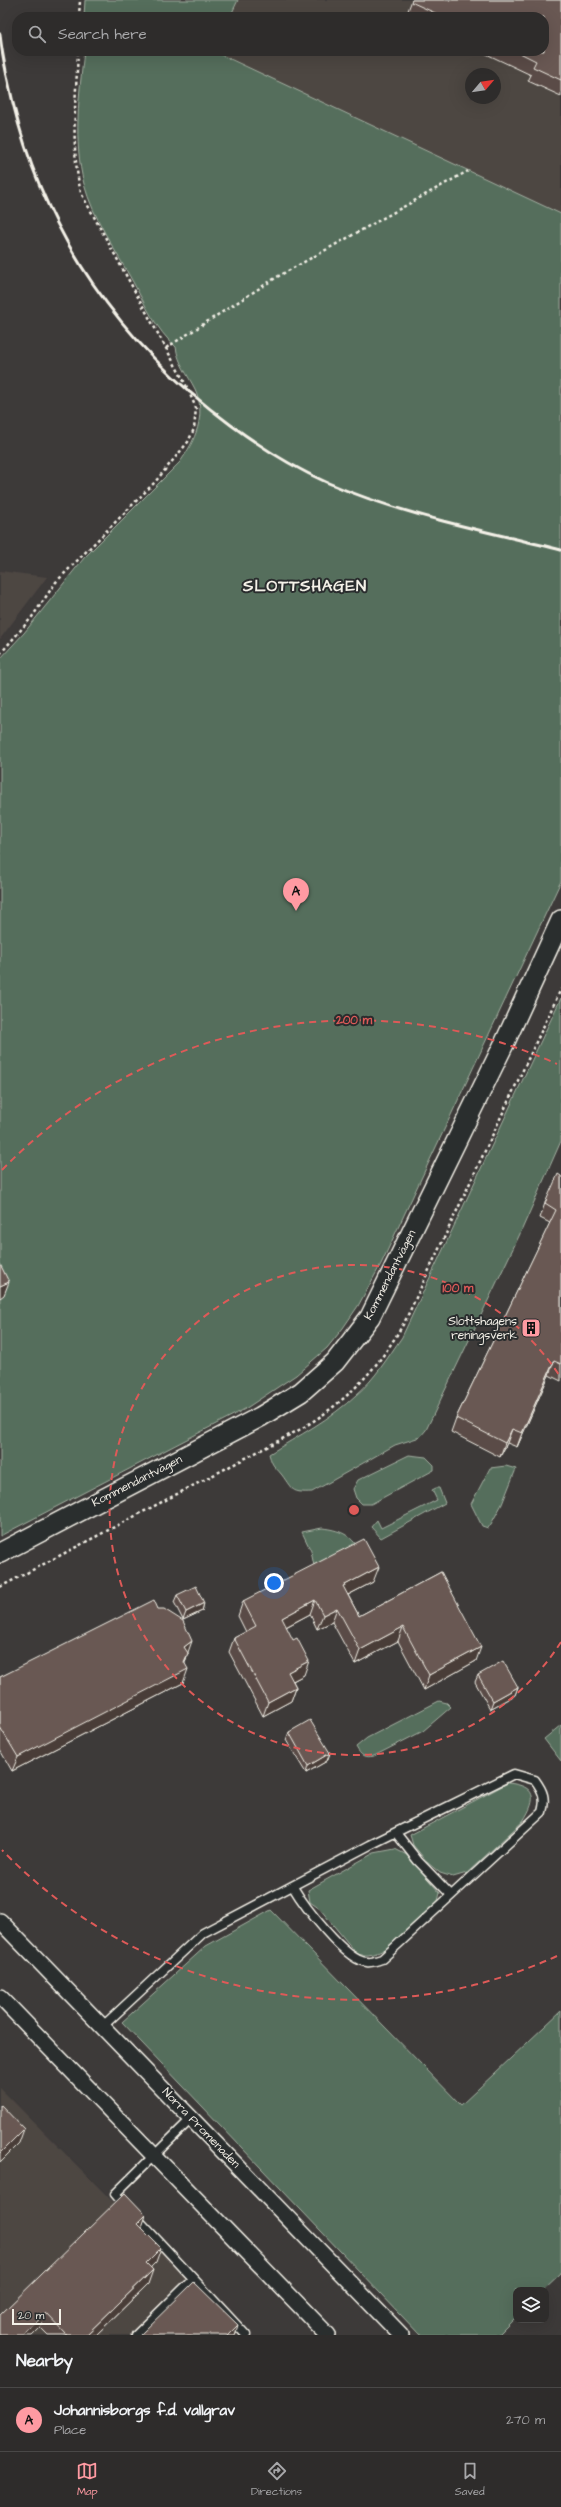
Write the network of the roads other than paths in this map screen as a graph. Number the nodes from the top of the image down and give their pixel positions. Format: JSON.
{"nodes":[{"id":1,"x":561,"y":920,"type":"edge"},
{"id":2,"x":0,"y":1553,"type":"edge"},
{"id":3,"x":396,"y":1832,"type":"junction"},
{"id":4,"x":293,"y":1886,"type":"junction"},
{"id":5,"x":451,"y":1895,"type":"junction"},
{"id":6,"x":1,"y":1925,"type":"edge"},
{"id":7,"x":0,"y":1997,"type":"edge"},
{"id":8,"x":103,"y":2026,"type":"junction"},
{"id":9,"x":192,"y":2118,"type":"junction"},
{"id":10,"x":154,"y":2156,"type":"junction"},
{"id":11,"x":193,"y":2279,"type":"junction"},
{"id":12,"x":136,"y":2335,"type":"edge"},
{"id":13,"x":246,"y":2335,"type":"edge"},
{"id":14,"x":328,"y":2335,"type":"edge"},
{"id":15,"x":401,"y":2335,"type":"edge"}],
"edges":[{"from":1,"to":2,"type":"street","name":"Kommendantvägen"},
{"from":3,"to":4,"type":"lane"},
{"from":3,"to":5,"type":"lane"},
{"from":3,"to":5,"type":"lane"},
{"from":4,"to":5,"type":"lane"},
{"from":4,"to":8,"type":"lane"},
{"from":6,"to":8,"type":"street","name":"Norra Promenaden"},
{"from":7,"to":10,"type":"street"},
{"from":8,"to":9,"type":"street","name":"Norra Promenaden"},
{"from":9,"to":10,"type":"lane"},
{"from":9,"to":15,"type":"street","name":"Norra Promenaden"},
{"from":10,"to":11,"type":"lane"},
{"from":10,"to":14,"type":"street"},
{"from":11,"to":12,"type":"lane"},
{"from":11,"to":13,"type":"lane"}]}
